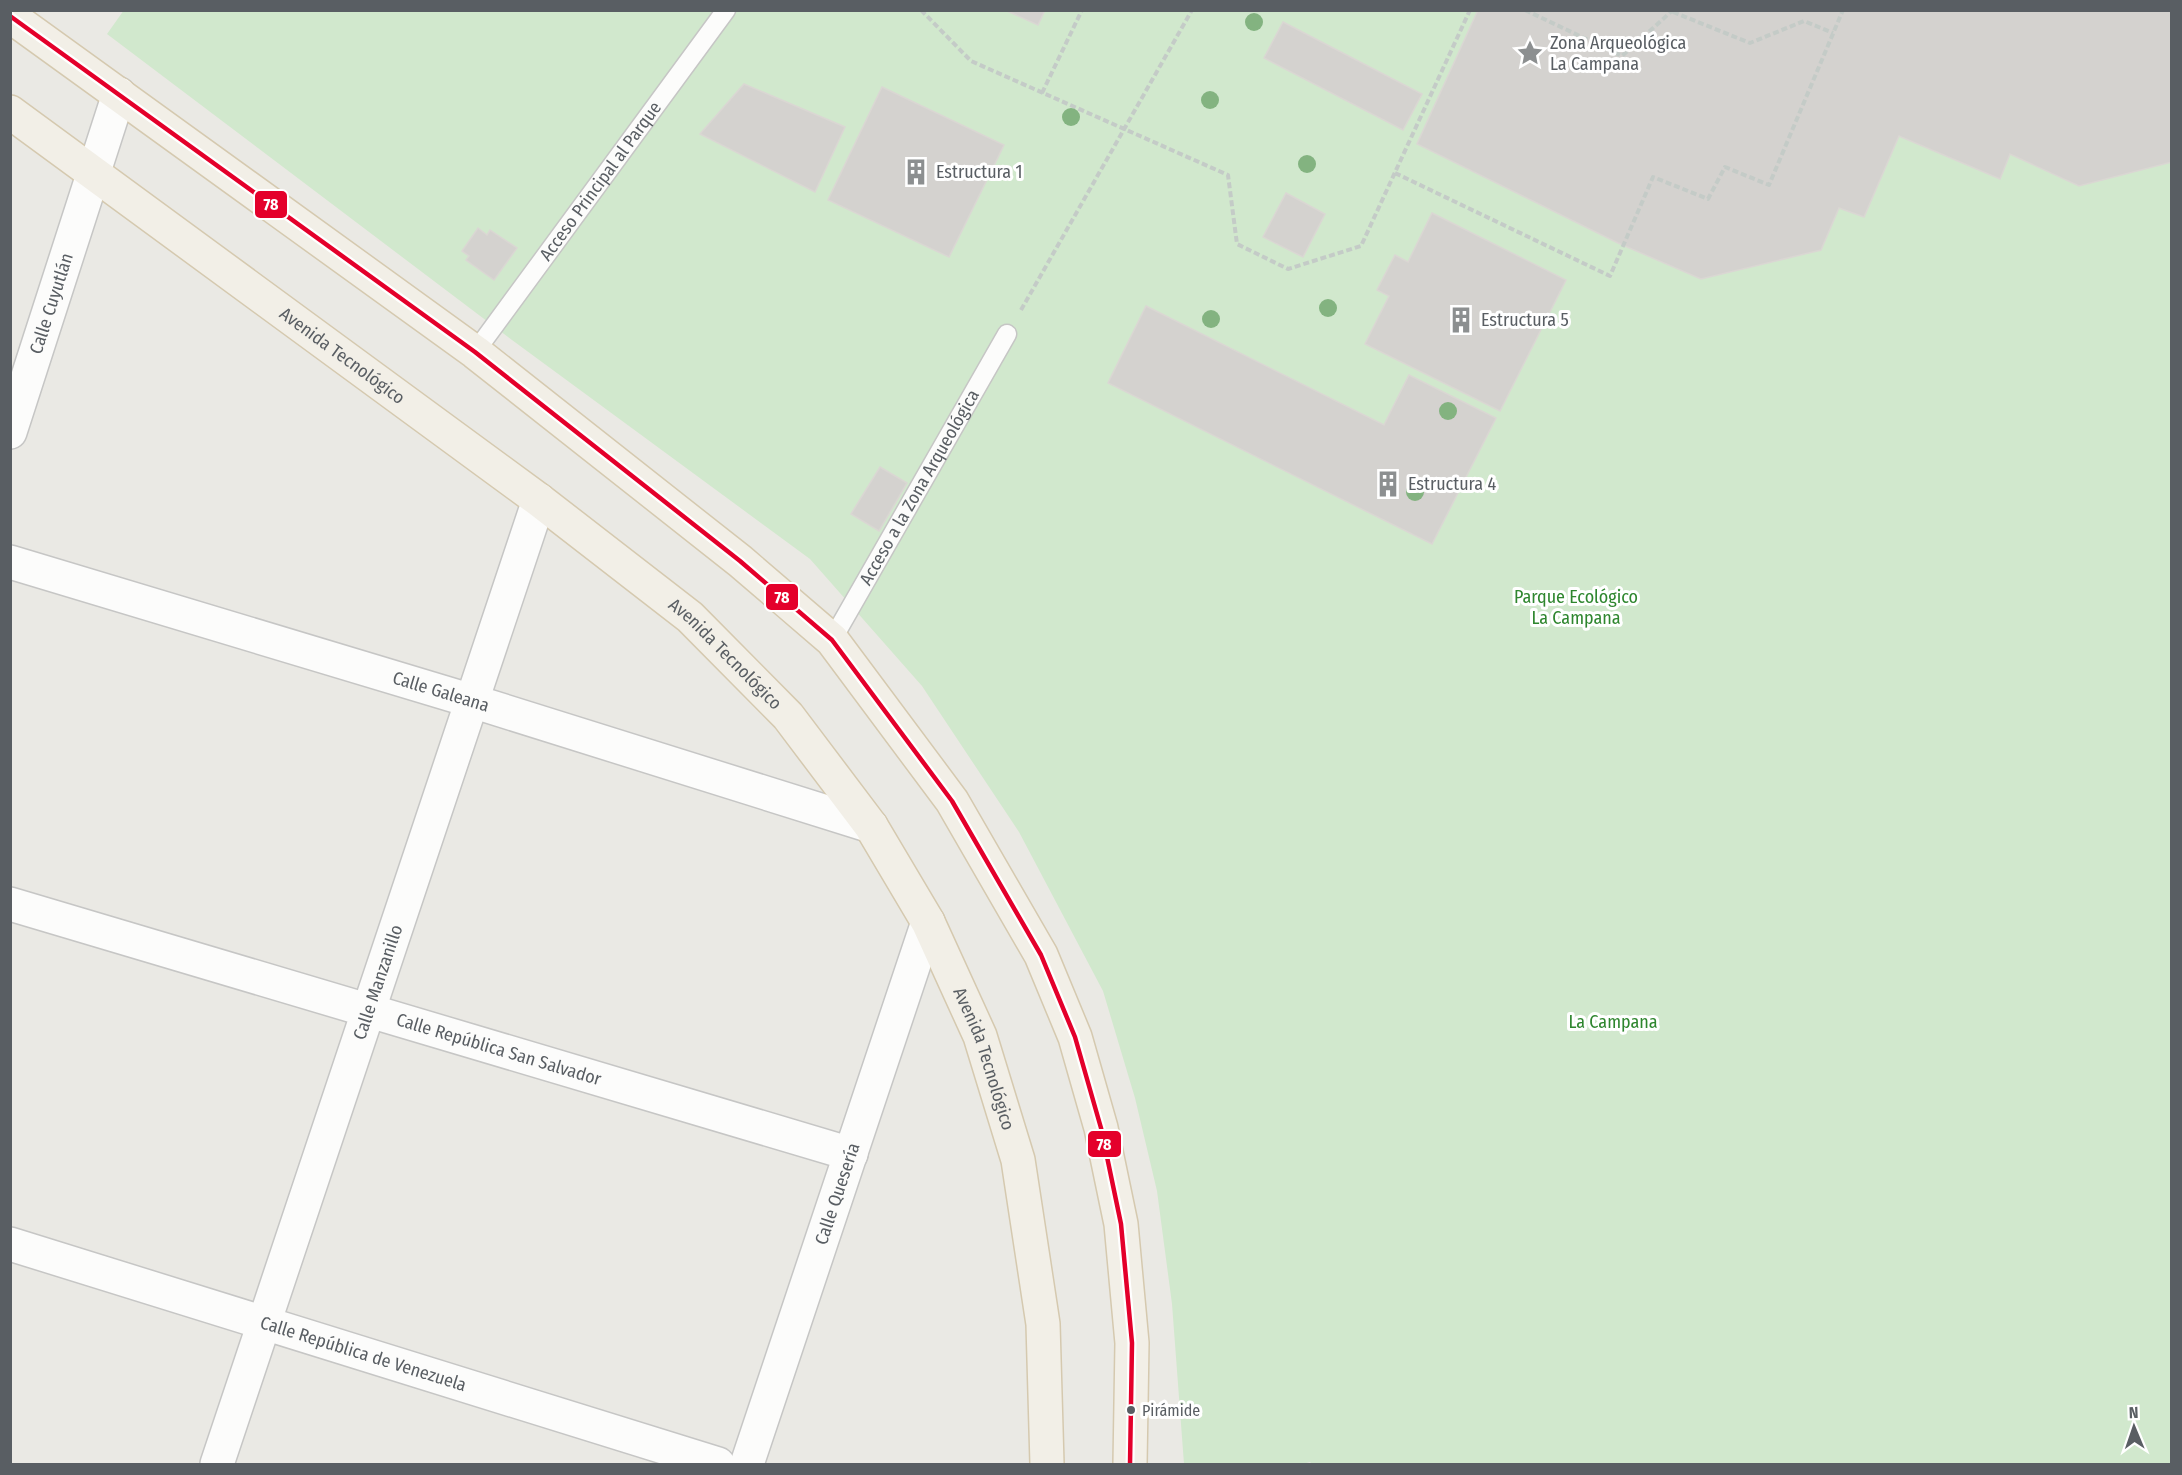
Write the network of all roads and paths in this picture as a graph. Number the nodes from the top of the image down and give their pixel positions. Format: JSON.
{"nodes":[{"id":1,"x":726,"y":10,"type":"edge"},
{"id":2,"x":921,"y":10,"type":"edge"},
{"id":3,"x":1082,"y":10,"type":"edge"},
{"id":4,"x":1192,"y":10,"type":"edge"},
{"id":5,"x":1470,"y":10,"type":"edge"},
{"id":6,"x":1526,"y":10,"type":"edge"},
{"id":7,"x":1843,"y":10,"type":"edge"},
{"id":8,"x":1673,"y":11,"type":"edge"},
{"id":9,"x":10,"y":16,"type":"edge"},
{"id":10,"x":1834,"y":33,"type":"junction"},
{"id":11,"x":1042,"y":93,"type":"junction"},
{"id":12,"x":119,"y":94,"type":"junction"},
{"id":13,"x":10,"y":112,"type":"edge"},
{"id":14,"x":1125,"y":128,"type":"junction"},
{"id":15,"x":1395,"y":173,"type":"junction"},
{"id":16,"x":94,"y":174,"type":"junction"},
{"id":17,"x":1007,"y":334,"type":"joint"},
{"id":18,"x":475,"y":352,"type":"junction"},
{"id":19,"x":10,"y":432,"type":"edge"},
{"id":20,"x":539,"y":500,"type":"junction"},
{"id":21,"x":10,"y":562,"type":"edge"},
{"id":22,"x":832,"y":640,"type":"junction"},
{"id":23,"x":472,"y":701,"type":"junction"},
{"id":24,"x":871,"y":825,"type":"junction"},
{"id":25,"x":10,"y":904,"type":"edge"},
{"id":26,"x":928,"y":922,"type":"junction"},
{"id":27,"x":369,"y":1010,"type":"junction"},
{"id":28,"x":850,"y":1154,"type":"junction"},
{"id":29,"x":10,"y":1244,"type":"edge"},
{"id":30,"x":264,"y":1323,"type":"junction"},
{"id":31,"x":217,"y":1464,"type":"edge"},
{"id":32,"x":718,"y":1464,"type":"edge"},
{"id":33,"x":747,"y":1464,"type":"edge"},
{"id":34,"x":1047,"y":1464,"type":"edge"},
{"id":35,"x":1130,"y":1464,"type":"edge"}],
"edges":[{"from":1,"to":18,"type":"lane","name":"Acceso Principal al Parque"},
{"from":2,"to":11,"type":"path"},
{"from":3,"to":11,"type":"path"},
{"from":4,"to":14,"type":"path"},
{"from":5,"to":15,"type":"path"},
{"from":6,"to":8,"type":"path"},
{"from":7,"to":10,"type":"path"},
{"from":8,"to":10,"type":"path"},
{"from":9,"to":12,"type":"main road"},
{"from":10,"to":15,"type":"path"},
{"from":11,"to":14,"type":"path"},
{"from":12,"to":16,"type":"street","name":"Calle Cuyutlán"},
{"from":12,"to":18,"type":"main road"},
{"from":13,"to":16,"type":"main road","name":"Avenida Tecnológico"},
{"from":14,"to":15,"type":"path"},
{"from":14,"to":17,"type":"path"},
{"from":16,"to":19,"type":"street","name":"Calle Cuyutlán"},
{"from":16,"to":20,"type":"main road","name":"Avenida Tecnológico"},
{"from":17,"to":22,"type":"lane","name":"Acceso a la Zona Arqueológica"},
{"from":18,"to":22,"type":"main road"},
{"from":20,"to":23,"type":"street","name":"Calle Manzanillo"},
{"from":20,"to":24,"type":"main road","name":"Avenida Tecnológico"},
{"from":21,"to":23,"type":"street","name":"Calle Galeana"},
{"from":22,"to":35,"type":"main road"},
{"from":23,"to":24,"type":"street","name":"Calle Galeana"},
{"from":23,"to":27,"type":"street","name":"Calle Manzanillo"},
{"from":24,"to":26,"type":"main road","name":"Avenida Tecnológico"},
{"from":25,"to":27,"type":"street","name":"Calle República San Salvador"},
{"from":26,"to":28,"type":"street","name":"Calle Quesería"},
{"from":26,"to":34,"type":"main road","name":"Avenida Tecnológico"},
{"from":27,"to":28,"type":"street","name":"Calle República San Salvador"},
{"from":27,"to":30,"type":"street","name":"Calle Manzanillo"},
{"from":28,"to":33,"type":"street","name":"Calle Quesería"},
{"from":29,"to":30,"type":"street","name":"Calle República de Venezuela"},
{"from":30,"to":31,"type":"street","name":"Calle Manzanillo"},
{"from":30,"to":32,"type":"street","name":"Calle República de Venezuela"}]}
